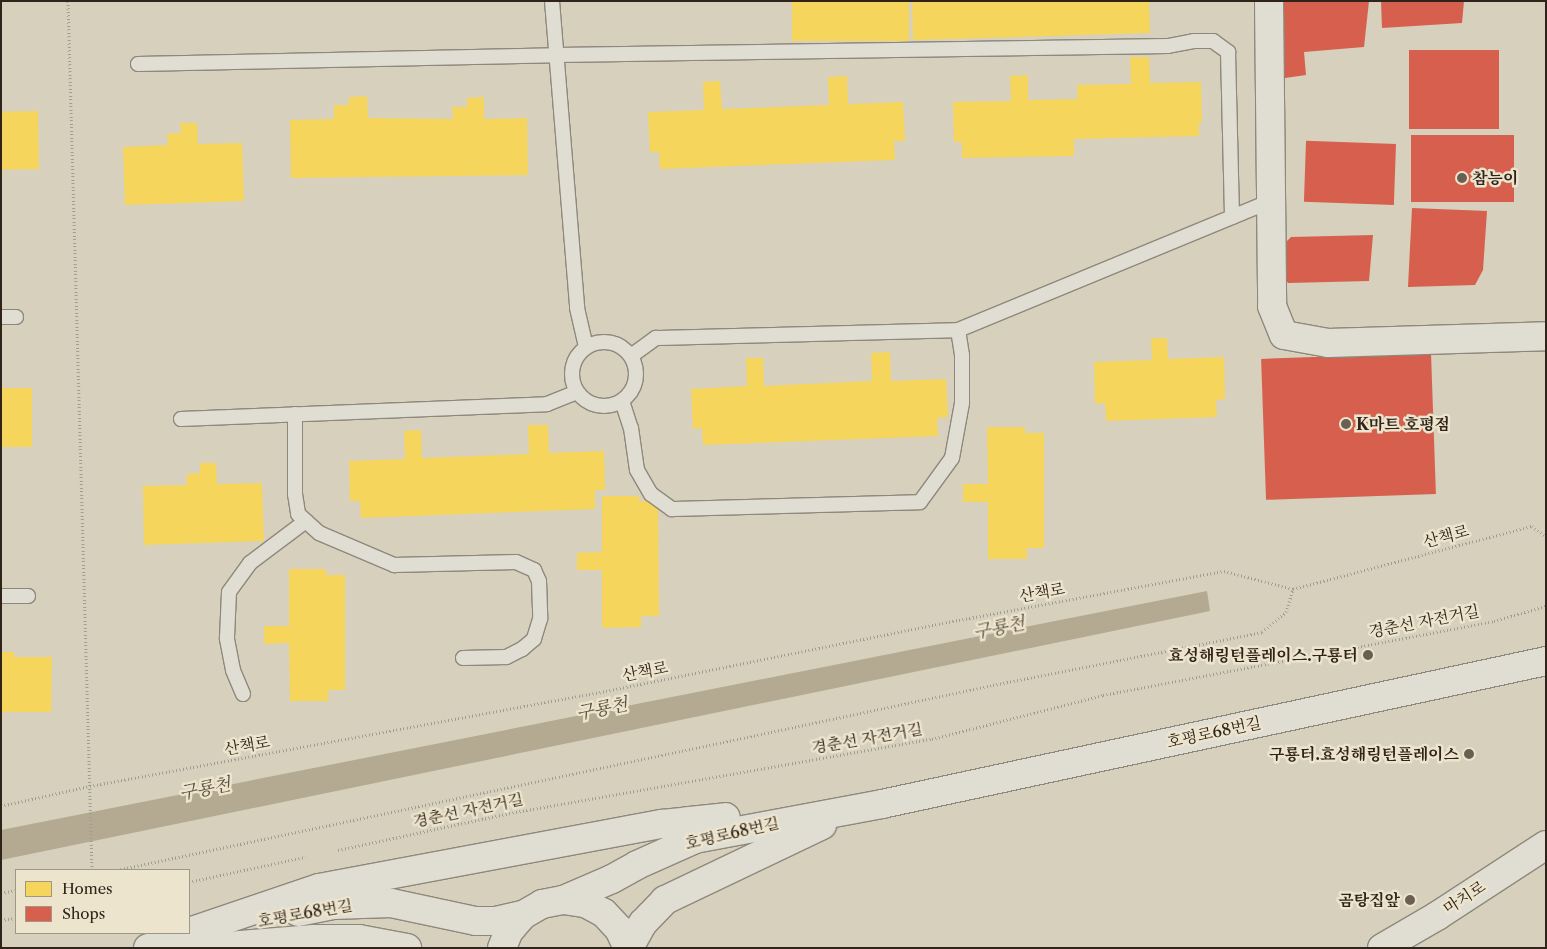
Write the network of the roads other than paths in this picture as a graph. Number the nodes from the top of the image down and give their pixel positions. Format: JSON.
{"nodes":[{"id":1,"x":552,"y":1,"type":"edge"},
{"id":2,"x":1269,"y":1,"type":"edge"},
{"id":3,"x":557,"y":55,"type":"junction"},
{"id":4,"x":138,"y":64,"type":"dead end"},
{"id":5,"x":1269,"y":202,"type":"junction"},
{"id":6,"x":1232,"y":217,"type":"junction"},
{"id":7,"x":1,"y":317,"type":"edge"},
{"id":8,"x":16,"y":317,"type":"dead end"},
{"id":9,"x":958,"y":330,"type":"junction"},
{"id":10,"x":1546,"y":336,"type":"edge"},
{"id":11,"x":586,"y":347,"type":"junction"},
{"id":12,"x":631,"y":356,"type":"junction"},
{"id":13,"x":576,"y":392,"type":"junction"},
{"id":14,"x":622,"y":402,"type":"junction"},
{"id":15,"x":295,"y":414,"type":"junction"},
{"id":16,"x":181,"y":419,"type":"dead end"},
{"id":17,"x":306,"y":521,"type":"junction"},
{"id":18,"x":1,"y":596,"type":"edge"},
{"id":19,"x":28,"y":596,"type":"dead end"},
{"id":20,"x":463,"y":658,"type":"dead end"},
{"id":21,"x":1546,"y":661,"type":"edge"},
{"id":22,"x":243,"y":694,"type":"dead end"},
{"id":23,"x":882,"y":804,"type":"junction"},
{"id":24,"x":1546,"y":845,"type":"edge"},
{"id":25,"x":564,"y":900,"type":"junction"},
{"id":26,"x":523,"y":915,"type":"junction"},
{"id":27,"x":190,"y":932,"type":"edge"},
{"id":28,"x":182,"y":934,"type":"edge"},
{"id":29,"x":139,"y":948,"type":"edge"},
{"id":30,"x":148,"y":948,"type":"edge"},
{"id":31,"x":204,"y":948,"type":"edge"},
{"id":32,"x":407,"y":948,"type":"edge"},
{"id":33,"x":502,"y":948,"type":"edge"},
{"id":34,"x":628,"y":948,"type":"edge"},
{"id":35,"x":1382,"y":948,"type":"edge"}],
"edges":[{"from":1,"to":3,"type":"lane"},
{"from":2,"to":5,"type":"street"},
{"from":3,"to":4,"type":"lane"},
{"from":3,"to":6,"type":"lane"},
{"from":3,"to":11,"type":"lane"},
{"from":5,"to":6,"type":"lane"},
{"from":5,"to":10,"type":"street"},
{"from":6,"to":9,"type":"lane"},
{"from":7,"to":8,"type":"lane"},
{"from":9,"to":12,"type":"lane"},
{"from":9,"to":14,"type":"lane"},
{"from":11,"to":12,"type":"lane"},
{"from":11,"to":13,"type":"lane"},
{"from":12,"to":14,"type":"lane"},
{"from":13,"to":14,"type":"lane"},
{"from":13,"to":15,"type":"lane"},
{"from":15,"to":16,"type":"lane"},
{"from":15,"to":17,"type":"lane"},
{"from":17,"to":20,"type":"lane"},
{"from":17,"to":22,"type":"lane"},
{"from":18,"to":19,"type":"lane"},
{"from":21,"to":23,"type":"street","name":"호평로68번길"},
{"from":23,"to":25,"type":"street","name":"호평로68번길"},
{"from":23,"to":27,"type":"street"},
{"from":23,"to":34,"type":"street","name":"호평로68번길"},
{"from":24,"to":35,"type":"street","name":"마치로"},
{"from":25,"to":26,"type":"street"},
{"from":25,"to":34,"type":"street"},
{"from":26,"to":30,"type":"street","name":"호평로68번길"},
{"from":26,"to":33,"type":"street"},
{"from":28,"to":29,"type":"street"},
{"from":31,"to":32,"type":"street","name":"호평로68번길"}]}
